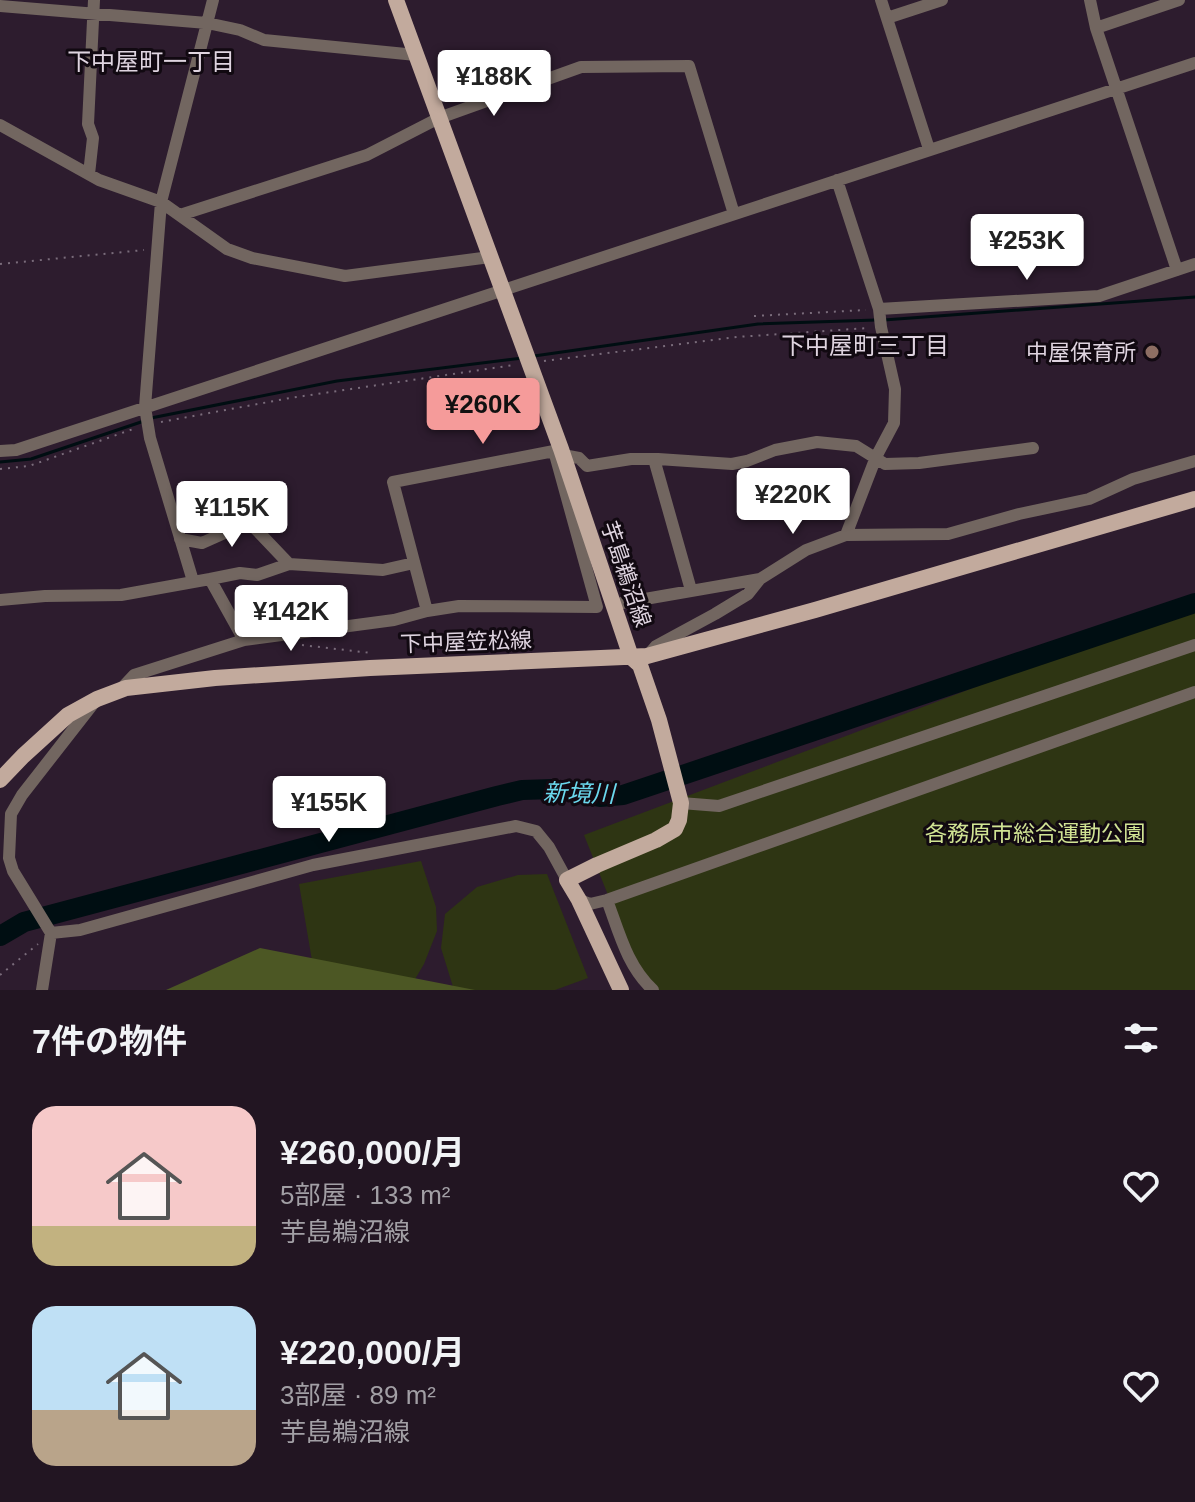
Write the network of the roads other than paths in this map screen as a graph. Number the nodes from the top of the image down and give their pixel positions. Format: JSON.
{"nodes":[{"id":1,"x":213,"y":0,"type":"edge"},
{"id":2,"x":396,"y":0,"type":"edge"},
{"id":3,"x":881,"y":0,"type":"edge"},
{"id":4,"x":942,"y":0,"type":"edge"},
{"id":5,"x":1090,"y":0,"type":"edge"},
{"id":6,"x":1179,"y":0,"type":"edge"},
{"id":7,"x":0,"y":6,"type":"edge"},
{"id":8,"x":94,"y":7,"type":"edge"},
{"id":9,"x":887,"y":18,"type":"junction"},
{"id":10,"x":207,"y":23,"type":"junction"},
{"id":11,"x":1096,"y":28,"type":"junction"},
{"id":12,"x":416,"y":55,"type":"junction"},
{"id":13,"x":1195,"y":63,"type":"edge"},
{"id":14,"x":1117,"y":89,"type":"junction"},
{"id":15,"x":439,"y":118,"type":"junction"},
{"id":16,"x":0,"y":125,"type":"edge"},
{"id":17,"x":929,"y":149,"type":"junction"},
{"id":18,"x":89,"y":174,"type":"junction"},
{"id":19,"x":837,"y":180,"type":"junction"},
{"id":20,"x":161,"y":202,"type":"junction"},
{"id":21,"x":734,"y":214,"type":"junction"},
{"id":22,"x":180,"y":215,"type":"junction"},
{"id":23,"x":490,"y":257,"type":"junction"},
{"id":24,"x":1195,"y":264,"type":"edge"},
{"id":25,"x":1177,"y":270,"type":"junction"},
{"id":26,"x":502,"y":290,"type":"junction"},
{"id":27,"x":880,"y":318,"type":"junction"},
{"id":28,"x":145,"y":407,"type":"junction"},
{"id":29,"x":1033,"y":448,"type":"dead end"},
{"id":30,"x":0,"y":451,"type":"edge"},
{"id":31,"x":559,"y":452,"type":"junction"},
{"id":32,"x":876,"y":457,"type":"junction"},
{"id":33,"x":654,"y":459,"type":"junction"},
{"id":34,"x":1195,"y":461,"type":"edge"},
{"id":35,"x":1195,"y":499,"type":"edge"},
{"id":36,"x":846,"y":535,"type":"junction"},
{"id":37,"x":180,"y":539,"type":"junction"},
{"id":38,"x":414,"y":563,"type":"junction"},
{"id":39,"x":289,"y":564,"type":"junction"},
{"id":40,"x":210,"y":579,"type":"junction"},
{"id":41,"x":760,"y":579,"type":"junction"},
{"id":42,"x":193,"y":581,"type":"junction"},
{"id":43,"x":691,"y":590,"type":"junction"},
{"id":44,"x":0,"y":600,"type":"edge"},
{"id":45,"x":622,"y":603,"type":"dead end"},
{"id":46,"x":427,"y":611,"type":"junction"},
{"id":47,"x":244,"y":640,"type":"junction"},
{"id":48,"x":1195,"y":645,"type":"edge"},
{"id":49,"x":639,"y":657,"type":"junction"},
{"id":50,"x":119,"y":691,"type":"junction"},
{"id":51,"x":1195,"y":692,"type":"edge"},
{"id":52,"x":97,"y":699,"type":"junction"},
{"id":53,"x":0,"y":780,"type":"edge"},
{"id":54,"x":681,"y":803,"type":"junction"},
{"id":55,"x":567,"y":880,"type":"junction"},
{"id":56,"x":579,"y":900,"type":"junction"},
{"id":57,"x":607,"y":900,"type":"junction"},
{"id":58,"x":51,"y":933,"type":"junction"},
{"id":59,"x":42,"y":990,"type":"edge"},
{"id":60,"x":621,"y":990,"type":"edge"},
{"id":61,"x":653,"y":990,"type":"edge"}],
"edges":[{"from":1,"to":10,"type":"street"},
{"from":2,"to":12,"type":"main road","name":"芋島鵜沼線"},
{"from":3,"to":9,"type":"street"},
{"from":4,"to":9,"type":"street"},
{"from":5,"to":11,"type":"street"},
{"from":6,"to":11,"type":"street"},
{"from":7,"to":8,"type":"street"},
{"from":8,"to":10,"type":"street"},
{"from":8,"to":18,"type":"street"},
{"from":9,"to":17,"type":"street"},
{"from":10,"to":12,"type":"street"},
{"from":10,"to":20,"type":"street"},
{"from":11,"to":14,"type":"street"},
{"from":12,"to":15,"type":"main road","name":"芋島鵜沼線"},
{"from":13,"to":14,"type":"street"},
{"from":14,"to":17,"type":"street"},
{"from":14,"to":25,"type":"street"},
{"from":15,"to":21,"type":"street"},
{"from":15,"to":22,"type":"street"},
{"from":15,"to":23,"type":"main road","name":"芋島鵜沼線"},
{"from":16,"to":18,"type":"street"},
{"from":17,"to":19,"type":"street"},
{"from":18,"to":20,"type":"street"},
{"from":19,"to":21,"type":"street"},
{"from":19,"to":27,"type":"street"},
{"from":20,"to":22,"type":"street"},
{"from":20,"to":28,"type":"street"},
{"from":21,"to":26,"type":"street"},
{"from":22,"to":23,"type":"street"},
{"from":23,"to":26,"type":"main road","name":"芋島鵜沼線"},
{"from":24,"to":25,"type":"street"},
{"from":25,"to":27,"type":"street"},
{"from":26,"to":28,"type":"street"},
{"from":26,"to":31,"type":"main road","name":"芋島鵜沼線"},
{"from":27,"to":32,"type":"street"},
{"from":28,"to":30,"type":"street"},
{"from":28,"to":37,"type":"street"},
{"from":29,"to":32,"type":"street"},
{"from":31,"to":33,"type":"street"},
{"from":31,"to":38,"type":"street"},
{"from":31,"to":46,"type":"street"},
{"from":31,"to":49,"type":"main road","name":"芋島鵜沼線"},
{"from":32,"to":33,"type":"street"},
{"from":32,"to":36,"type":"street"},
{"from":33,"to":43,"type":"street"},
{"from":34,"to":36,"type":"street"},
{"from":35,"to":49,"type":"main road","name":"芋島鵜沼線"},
{"from":36,"to":41,"type":"street"},
{"from":37,"to":39,"type":"street"},
{"from":37,"to":42,"type":"street"},
{"from":38,"to":39,"type":"street"},
{"from":38,"to":46,"type":"street"},
{"from":39,"to":40,"type":"street"},
{"from":40,"to":42,"type":"street"},
{"from":40,"to":47,"type":"street"},
{"from":41,"to":43,"type":"street"},
{"from":41,"to":49,"type":"street"},
{"from":42,"to":44,"type":"street"},
{"from":43,"to":45,"type":"street"},
{"from":46,"to":47,"type":"street"},
{"from":47,"to":50,"type":"street"},
{"from":48,"to":54,"type":"street"},
{"from":49,"to":50,"type":"main road","name":"下中屋笠松線"},
{"from":49,"to":54,"type":"main road"},
{"from":50,"to":52,"type":"main road","name":"下中屋笠松線"},
{"from":51,"to":57,"type":"street"},
{"from":52,"to":53,"type":"main road","name":"下中屋笠松線"},
{"from":52,"to":58,"type":"street"},
{"from":54,"to":55,"type":"main road"},
{"from":55,"to":56,"type":"main road"},
{"from":55,"to":58,"type":"street"},
{"from":56,"to":57,"type":"street"},
{"from":56,"to":60,"type":"main road"},
{"from":57,"to":61,"type":"street"},
{"from":58,"to":59,"type":"street"}]}
